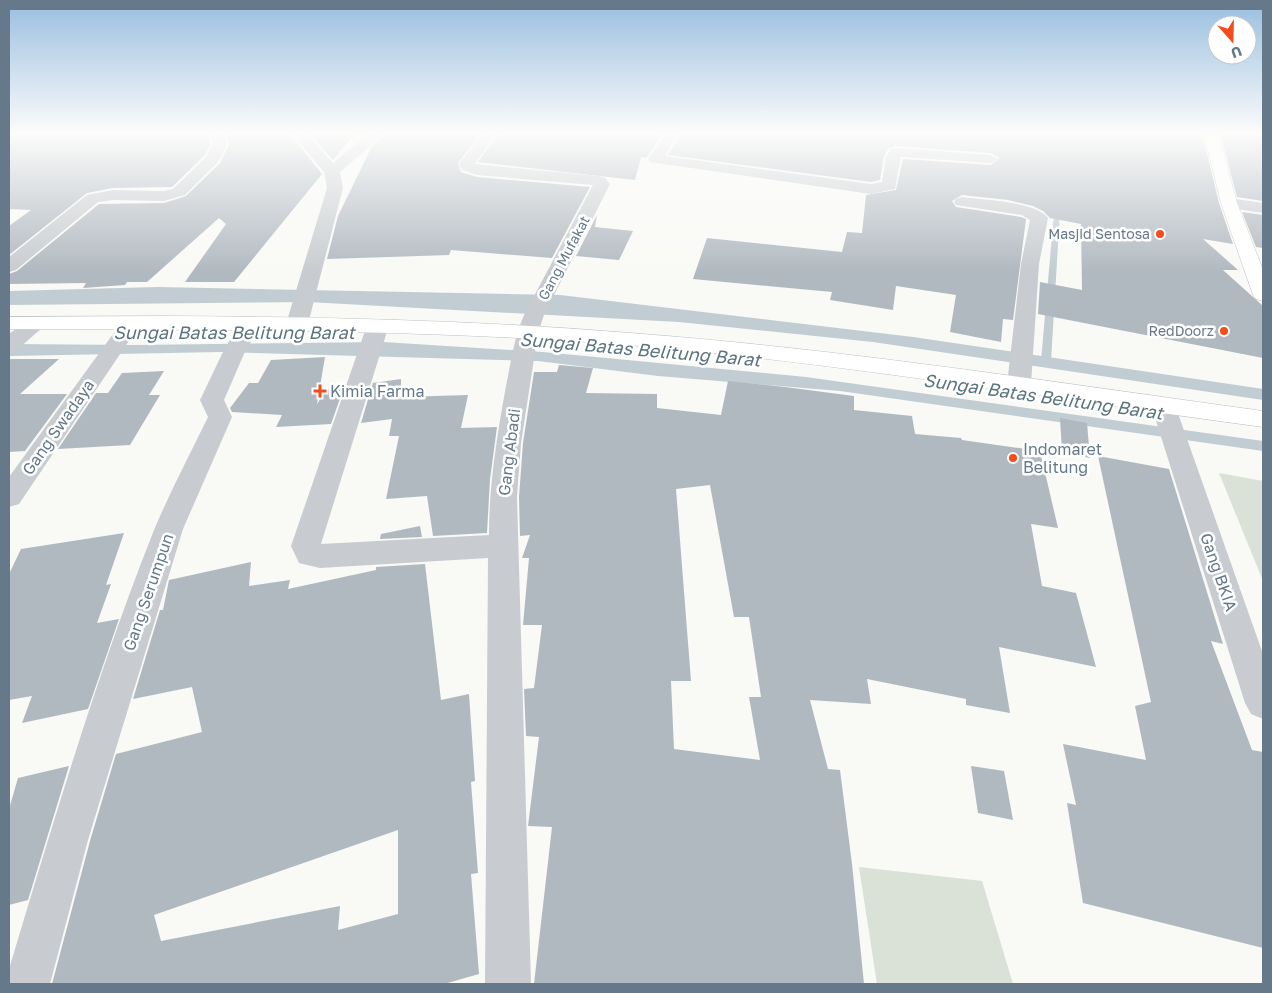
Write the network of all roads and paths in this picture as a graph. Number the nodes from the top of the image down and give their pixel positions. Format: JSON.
{"nodes":[{"id":1,"x":193,"y":179,"type":"edge"},
{"id":2,"x":333,"y":179,"type":"edge"},
{"id":3,"x":581,"y":179,"type":"edge"},
{"id":4,"x":804,"y":179,"type":"edge"},
{"id":5,"x":890,"y":179,"type":"edge"},
{"id":6,"x":1223,"y":179,"type":"edge"},
{"id":7,"x":962,"y":202,"type":"dead end"},
{"id":8,"x":1228,"y":203,"type":"junction"},
{"id":9,"x":1263,"y":208,"type":"edge"},
{"id":10,"x":9,"y":266,"type":"edge"},
{"id":11,"x":1263,"y":295,"type":"edge"},
{"id":12,"x":131,"y":323,"type":"junction"},
{"id":13,"x":297,"y":324,"type":"junction"},
{"id":14,"x":10,"y":336,"type":"edge"},
{"id":15,"x":528,"y":339,"type":"junction"},
{"id":16,"x":242,"y":340,"type":"junction"},
{"id":17,"x":374,"y":340,"type":"junction"},
{"id":18,"x":1021,"y":364,"type":"junction"},
{"id":19,"x":1263,"y":420,"type":"edge"},
{"id":20,"x":1169,"y":423,"type":"junction"},
{"id":21,"x":9,"y":497,"type":"edge"},
{"id":22,"x":503,"y":546,"type":"junction"},
{"id":23,"x":1263,"y":704,"type":"edge"},
{"id":24,"x":27,"y":984,"type":"edge"},
{"id":25,"x":508,"y":984,"type":"edge"}],
"edges":[{"from":1,"to":10,"type":"street"},
{"from":2,"to":13,"type":"street"},
{"from":3,"to":15,"type":"street","name":"Gang Mufakat"},
{"from":4,"to":5,"type":"street"},
{"from":6,"to":8,"type":"main road"},
{"from":7,"to":18,"type":"street"},
{"from":8,"to":9,"type":"street"},
{"from":8,"to":11,"type":"main road"},
{"from":12,"to":14,"type":"main road"},
{"from":12,"to":16,"type":"main road"},
{"from":12,"to":21,"type":"street","name":"Gang Swadaya"},
{"from":13,"to":16,"type":"main road"},
{"from":13,"to":17,"type":"main road"},
{"from":15,"to":17,"type":"main road"},
{"from":15,"to":18,"type":"main road"},
{"from":15,"to":22,"type":"street","name":"Gang Abadi"},
{"from":16,"to":24,"type":"street","name":"Gang Serumpun"},
{"from":17,"to":22,"type":"street"},
{"from":18,"to":20,"type":"main road"},
{"from":19,"to":20,"type":"main road"},
{"from":20,"to":23,"type":"street","name":"Gang BKIA"},
{"from":22,"to":25,"type":"street","name":"Gang Abadi"}]}
